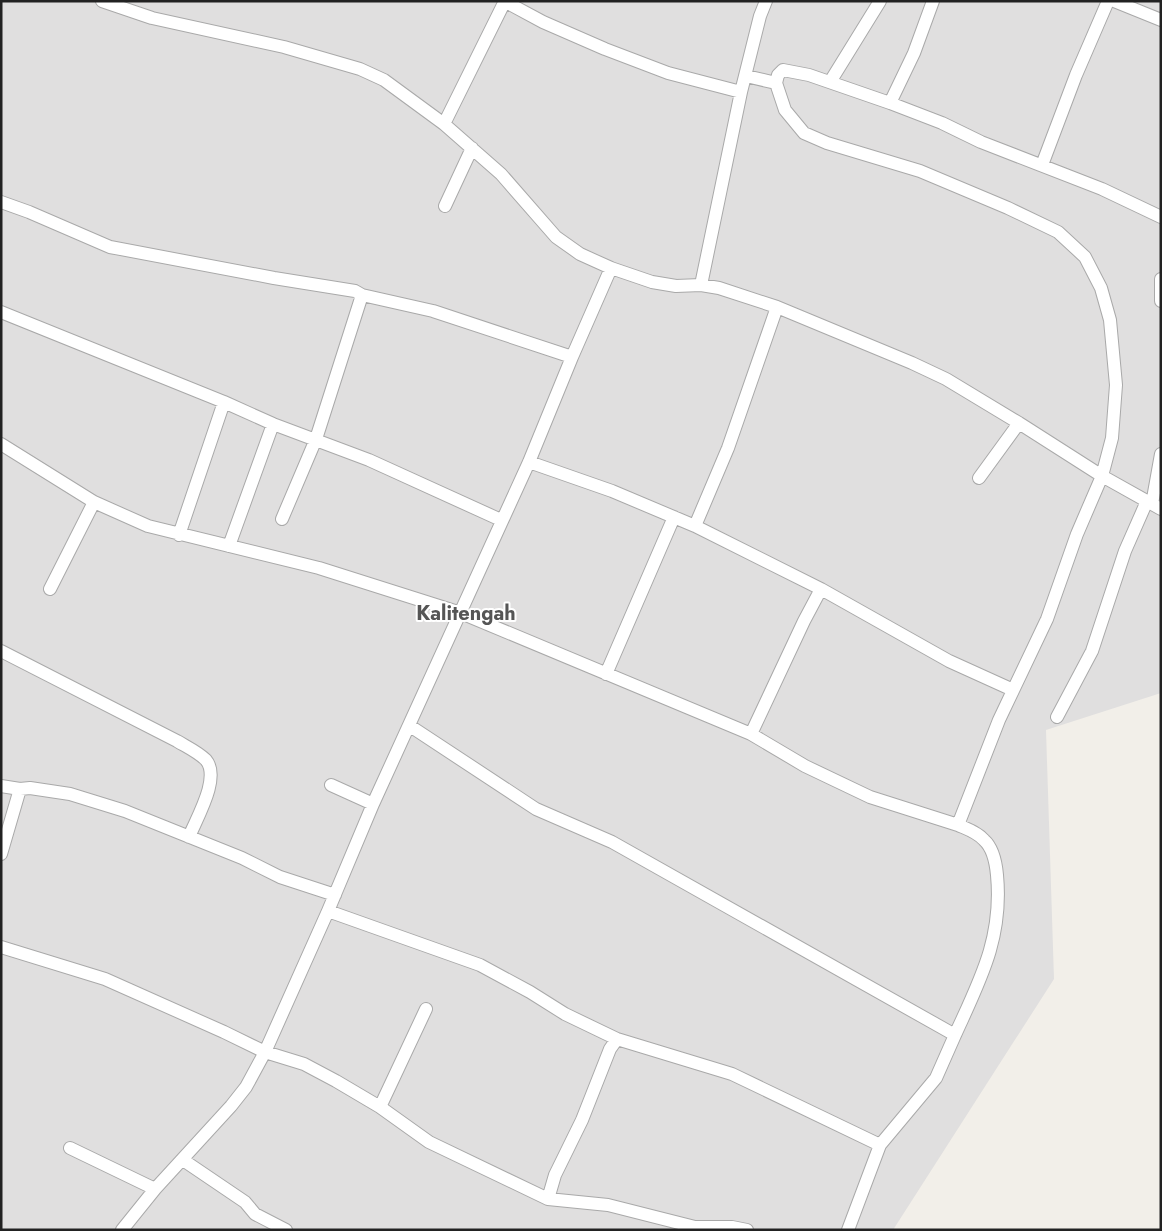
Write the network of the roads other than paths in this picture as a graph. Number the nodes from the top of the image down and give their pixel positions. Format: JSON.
{"nodes":[{"id":1,"x":102,"y":1,"type":"edge"},
{"id":2,"x":766,"y":1,"type":"edge"},
{"id":3,"x":880,"y":1,"type":"edge"},
{"id":4,"x":933,"y":1,"type":"edge"},
{"id":5,"x":1108,"y":1,"type":"edge"},
{"id":6,"x":1114,"y":1,"type":"edge"},
{"id":7,"x":504,"y":2,"type":"edge"},
{"id":8,"x":1161,"y":20,"type":"edge"},
{"id":9,"x":746,"y":76,"type":"junction"},
{"id":10,"x":830,"y":82,"type":"junction"},
{"id":11,"x":776,"y":83,"type":"junction"},
{"id":12,"x":741,"y":92,"type":"junction"},
{"id":13,"x":890,"y":103,"type":"junction"},
{"id":14,"x":444,"y":124,"type":"junction"},
{"id":15,"x":472,"y":148,"type":"junction"},
{"id":16,"x":1042,"y":166,"type":"junction"},
{"id":17,"x":1,"y":202,"type":"edge"},
{"id":18,"x":445,"y":206,"type":"dead end"},
{"id":19,"x":1161,"y":217,"type":"edge"},
{"id":20,"x":611,"y":268,"type":"junction"},
{"id":21,"x":1161,"y":279,"type":"edge"},
{"id":22,"x":700,"y":285,"type":"junction"},
{"id":23,"x":362,"y":295,"type":"junction"},
{"id":24,"x":1161,"y":301,"type":"edge"},
{"id":25,"x":777,"y":307,"type":"junction"},
{"id":26,"x":1,"y":312,"type":"edge"},
{"id":27,"x":572,"y":357,"type":"junction"},
{"id":28,"x":224,"y":402,"type":"junction"},
{"id":29,"x":1019,"y":423,"type":"junction"},
{"id":30,"x":273,"y":424,"type":"junction"},
{"id":31,"x":316,"y":439,"type":"junction"},
{"id":32,"x":1,"y":444,"type":"edge"},
{"id":33,"x":1161,"y":454,"type":"edge"},
{"id":34,"x":529,"y":462,"type":"junction"},
{"id":35,"x":1102,"y":476,"type":"junction"},
{"id":36,"x":979,"y":478,"type":"dead end"},
{"id":37,"x":94,"y":502,"type":"junction"},
{"id":38,"x":1154,"y":505,"type":"edge"},
{"id":39,"x":674,"y":517,"type":"junction"},
{"id":40,"x":282,"y":519,"type":"dead end"},
{"id":41,"x":501,"y":520,"type":"junction"},
{"id":42,"x":695,"y":526,"type":"junction"},
{"id":43,"x":179,"y":535,"type":"junction"},
{"id":44,"x":230,"y":546,"type":"junction"},
{"id":45,"x":50,"y":589,"type":"dead end"},
{"id":46,"x":821,"y":589,"type":"junction"},
{"id":47,"x":461,"y":613,"type":"junction"},
{"id":48,"x":1,"y":651,"type":"edge"},
{"id":49,"x":606,"y":674,"type":"junction"},
{"id":50,"x":1013,"y":690,"type":"junction"},
{"id":51,"x":1057,"y":717,"type":"dead end"},
{"id":52,"x":410,"y":726,"type":"junction"},
{"id":53,"x":751,"y":734,"type":"junction"},
{"id":54,"x":331,"y":785,"type":"dead end"},
{"id":55,"x":1,"y":786,"type":"edge"},
{"id":56,"x":20,"y":789,"type":"junction"},
{"id":57,"x":373,"y":804,"type":"junction"},
{"id":58,"x":958,"y":825,"type":"junction"},
{"id":59,"x":189,"y":837,"type":"junction"},
{"id":60,"x":1,"y":854,"type":"edge"},
{"id":61,"x":335,"y":895,"type":"junction"},
{"id":62,"x":328,"y":911,"type":"junction"},
{"id":63,"x":1,"y":947,"type":"edge"},
{"id":64,"x":426,"y":1009,"type":"dead end"},
{"id":65,"x":955,"y":1036,"type":"junction"},
{"id":66,"x":617,"y":1039,"type":"junction"},
{"id":67,"x":265,"y":1052,"type":"junction"},
{"id":68,"x":380,"y":1108,"type":"junction"},
{"id":69,"x":880,"y":1145,"type":"junction"},
{"id":70,"x":70,"y":1148,"type":"dead end"},
{"id":71,"x":183,"y":1160,"type":"junction"},
{"id":72,"x":156,"y":1189,"type":"junction"},
{"id":73,"x":548,"y":1199,"type":"junction"},
{"id":74,"x":711,"y":1228,"type":"edge"},
{"id":75,"x":122,"y":1230,"type":"edge"},
{"id":76,"x":286,"y":1230,"type":"edge"},
{"id":77,"x":747,"y":1230,"type":"edge"},
{"id":78,"x":848,"y":1230,"type":"edge"}],
"edges":[{"from":1,"to":14,"type":"street"},
{"from":2,"to":9,"type":"street"},
{"from":3,"to":10,"type":"street"},
{"from":4,"to":13,"type":"street"},
{"from":5,"to":16,"type":"street"},
{"from":6,"to":8,"type":"street"},
{"from":7,"to":12,"type":"street"},
{"from":7,"to":14,"type":"street"},
{"from":9,"to":11,"type":"street"},
{"from":9,"to":12,"type":"street"},
{"from":10,"to":11,"type":"street"},
{"from":10,"to":13,"type":"street"},
{"from":11,"to":35,"type":"street"},
{"from":12,"to":22,"type":"street"},
{"from":13,"to":16,"type":"street"},
{"from":14,"to":15,"type":"street"},
{"from":15,"to":18,"type":"street"},
{"from":15,"to":20,"type":"street"},
{"from":16,"to":19,"type":"street"},
{"from":17,"to":23,"type":"street"},
{"from":20,"to":22,"type":"street"},
{"from":20,"to":27,"type":"street"},
{"from":21,"to":24,"type":"street"},
{"from":22,"to":25,"type":"street"},
{"from":23,"to":27,"type":"street"},
{"from":23,"to":31,"type":"street"},
{"from":25,"to":29,"type":"street"},
{"from":25,"to":42,"type":"street"},
{"from":26,"to":28,"type":"street"},
{"from":27,"to":34,"type":"street"},
{"from":28,"to":30,"type":"street"},
{"from":28,"to":43,"type":"street"},
{"from":29,"to":35,"type":"street"},
{"from":29,"to":36,"type":"street"},
{"from":30,"to":31,"type":"street"},
{"from":30,"to":44,"type":"street"},
{"from":31,"to":40,"type":"street"},
{"from":31,"to":41,"type":"street"},
{"from":32,"to":37,"type":"street"},
{"from":33,"to":38,"type":"street"},
{"from":34,"to":39,"type":"street"},
{"from":34,"to":41,"type":"street"},
{"from":35,"to":38,"type":"street"},
{"from":35,"to":50,"type":"street"},
{"from":37,"to":43,"type":"street"},
{"from":37,"to":45,"type":"street"},
{"from":38,"to":51,"type":"street"},
{"from":39,"to":42,"type":"street"},
{"from":39,"to":49,"type":"street"},
{"from":41,"to":47,"type":"street"},
{"from":42,"to":46,"type":"street"},
{"from":43,"to":44,"type":"street"},
{"from":44,"to":47,"type":"street"},
{"from":46,"to":50,"type":"street"},
{"from":46,"to":53,"type":"street"},
{"from":47,"to":49,"type":"street"},
{"from":47,"to":52,"type":"street"},
{"from":48,"to":59,"type":"street"},
{"from":49,"to":53,"type":"street"},
{"from":50,"to":58,"type":"street"},
{"from":52,"to":57,"type":"street"},
{"from":52,"to":65,"type":"street"},
{"from":53,"to":58,"type":"street"},
{"from":54,"to":57,"type":"street"},
{"from":55,"to":56,"type":"street"},
{"from":56,"to":59,"type":"street"},
{"from":56,"to":60,"type":"street"},
{"from":57,"to":61,"type":"street"},
{"from":58,"to":65,"type":"street"},
{"from":59,"to":61,"type":"street"},
{"from":61,"to":62,"type":"street"},
{"from":62,"to":66,"type":"street"},
{"from":62,"to":67,"type":"street"},
{"from":63,"to":67,"type":"street"},
{"from":64,"to":68,"type":"street"},
{"from":65,"to":69,"type":"street"},
{"from":66,"to":69,"type":"street"},
{"from":66,"to":73,"type":"street"},
{"from":67,"to":68,"type":"street"},
{"from":67,"to":71,"type":"street"},
{"from":68,"to":73,"type":"street"},
{"from":69,"to":78,"type":"street"},
{"from":70,"to":72,"type":"street"},
{"from":71,"to":72,"type":"street"},
{"from":71,"to":76,"type":"street"},
{"from":72,"to":75,"type":"street"},
{"from":73,"to":74,"type":"street"},
{"from":74,"to":77,"type":"street"}]}
